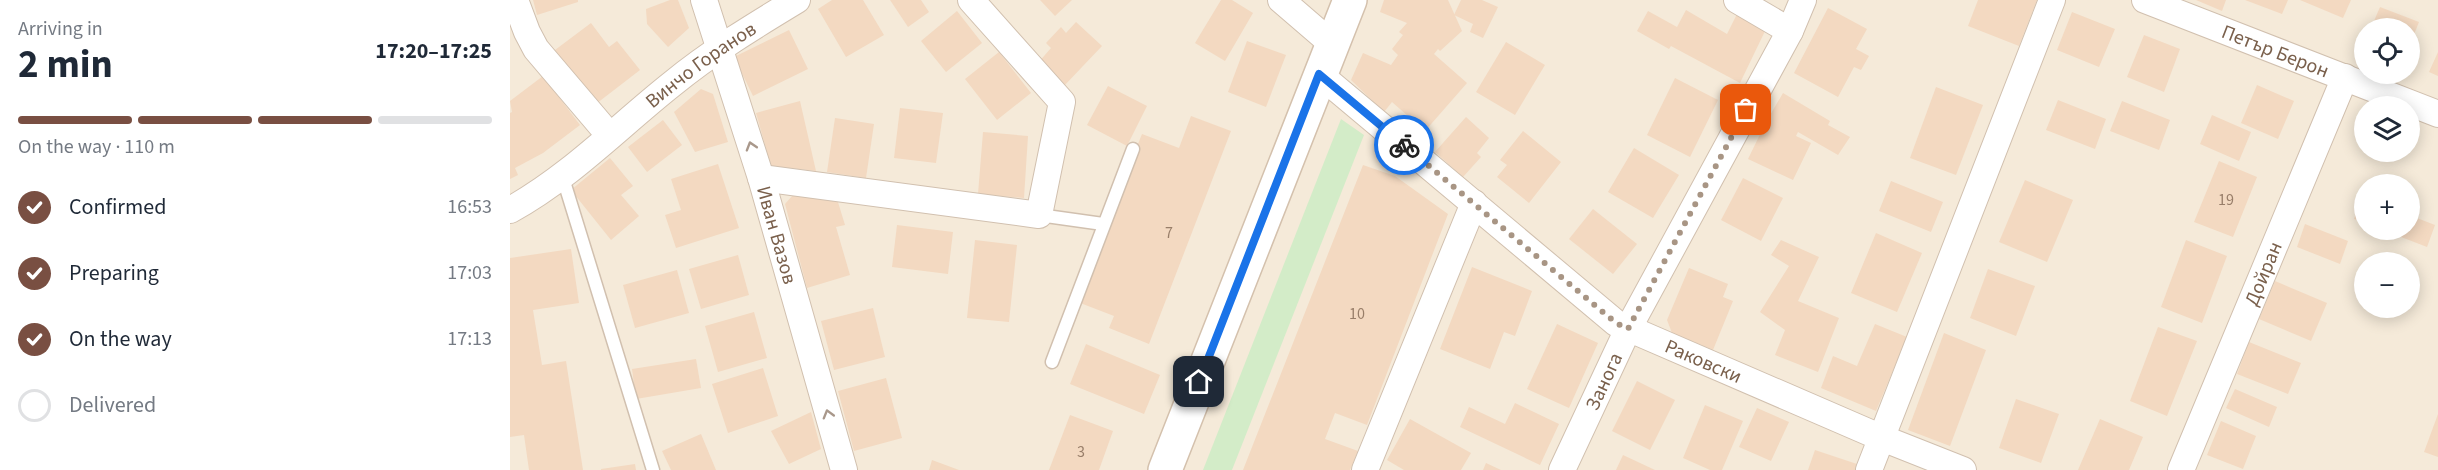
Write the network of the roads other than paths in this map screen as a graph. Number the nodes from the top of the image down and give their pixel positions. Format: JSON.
{"nodes":[{"id":1,"x":515,"y":0,"type":"edge"},
{"id":2,"x":704,"y":0,"type":"edge"},
{"id":3,"x":797,"y":0,"type":"edge"},
{"id":4,"x":971,"y":0,"type":"edge"},
{"id":5,"x":1281,"y":0,"type":"edge"},
{"id":6,"x":1350,"y":0,"type":"edge"},
{"id":7,"x":1737,"y":0,"type":"edge"},
{"id":8,"x":1803,"y":0,"type":"edge"},
{"id":9,"x":2052,"y":0,"type":"edge"},
{"id":10,"x":2145,"y":0,"type":"edge"},
{"id":11,"x":1790,"y":31,"type":"junction"},
{"id":12,"x":1331,"y":43,"type":"junction"},
{"id":13,"x":720,"y":46,"type":"junction"},
{"id":14,"x":1319,"y":74,"type":"junction"},
{"id":15,"x":2345,"y":77,"type":"junction"},
{"id":16,"x":2438,"y":114,"type":"edge"},
{"id":17,"x":610,"y":136,"type":"junction"},
{"id":18,"x":1133,"y":149,"type":"dead end"},
{"id":19,"x":562,"y":175,"type":"junction"},
{"id":20,"x":761,"y":178,"type":"junction"},
{"id":21,"x":1474,"y":203,"type":"junction"},
{"id":22,"x":510,"y":210,"type":"edge"},
{"id":23,"x":1040,"y":215,"type":"junction"},
{"id":24,"x":1104,"y":224,"type":"junction"},
{"id":25,"x":1628,"y":329,"type":"junction"},
{"id":26,"x":1052,"y":362,"type":"dead end"},
{"id":27,"x":1882,"y":438,"type":"junction"},
{"id":28,"x":653,"y":470,"type":"edge"},
{"id":29,"x":844,"y":470,"type":"edge"},
{"id":30,"x":1165,"y":470,"type":"edge"},
{"id":31,"x":1365,"y":470,"type":"edge"},
{"id":32,"x":1562,"y":470,"type":"edge"},
{"id":33,"x":1869,"y":470,"type":"edge"},
{"id":34,"x":1963,"y":470,"type":"edge"},
{"id":35,"x":2181,"y":470,"type":"edge"}],
"edges":[{"from":1,"to":17,"type":"street"},
{"from":2,"to":13,"type":"street","name":"Иван Вазов"},
{"from":3,"to":13,"type":"street","name":"Винчо Горанов"},
{"from":4,"to":23,"type":"street"},
{"from":5,"to":12,"type":"street"},
{"from":6,"to":12,"type":"main road"},
{"from":7,"to":11,"type":"street"},
{"from":8,"to":11,"type":"street","name":"Занога"},
{"from":9,"to":27,"type":"street"},
{"from":10,"to":15,"type":"street","name":"Петър Берон"},
{"from":11,"to":25,"type":"street","name":"Занога"},
{"from":12,"to":14,"type":"main road"},
{"from":13,"to":17,"type":"street","name":"Винчо Горанов"},
{"from":20,"to":13,"type":"street","name":"Иван Вазов","one_way":true},
{"from":14,"to":21,"type":"street","name":"Раковски"},
{"from":14,"to":30,"type":"main road"},
{"from":15,"to":16,"type":"street","name":"Петър Берон"},
{"from":15,"to":35,"type":"street","name":"Дойран"},
{"from":17,"to":19,"type":"street","name":"Винчо Горанов"},
{"from":18,"to":24,"type":"lane"},
{"from":19,"to":22,"type":"street","name":"Винчо Горанов"},
{"from":19,"to":28,"type":"lane"},
{"from":20,"to":23,"type":"street"},
{"from":29,"to":20,"type":"street","name":"Иван Вазов","one_way":true},
{"from":21,"to":25,"type":"street","name":"Раковски"},
{"from":21,"to":31,"type":"street"},
{"from":23,"to":24,"type":"lane"},
{"from":24,"to":26,"type":"lane"},
{"from":25,"to":27,"type":"street","name":"Раковски"},
{"from":25,"to":32,"type":"street","name":"Занога"},
{"from":27,"to":33,"type":"street"},
{"from":27,"to":34,"type":"street","name":"Раковски"}]}
